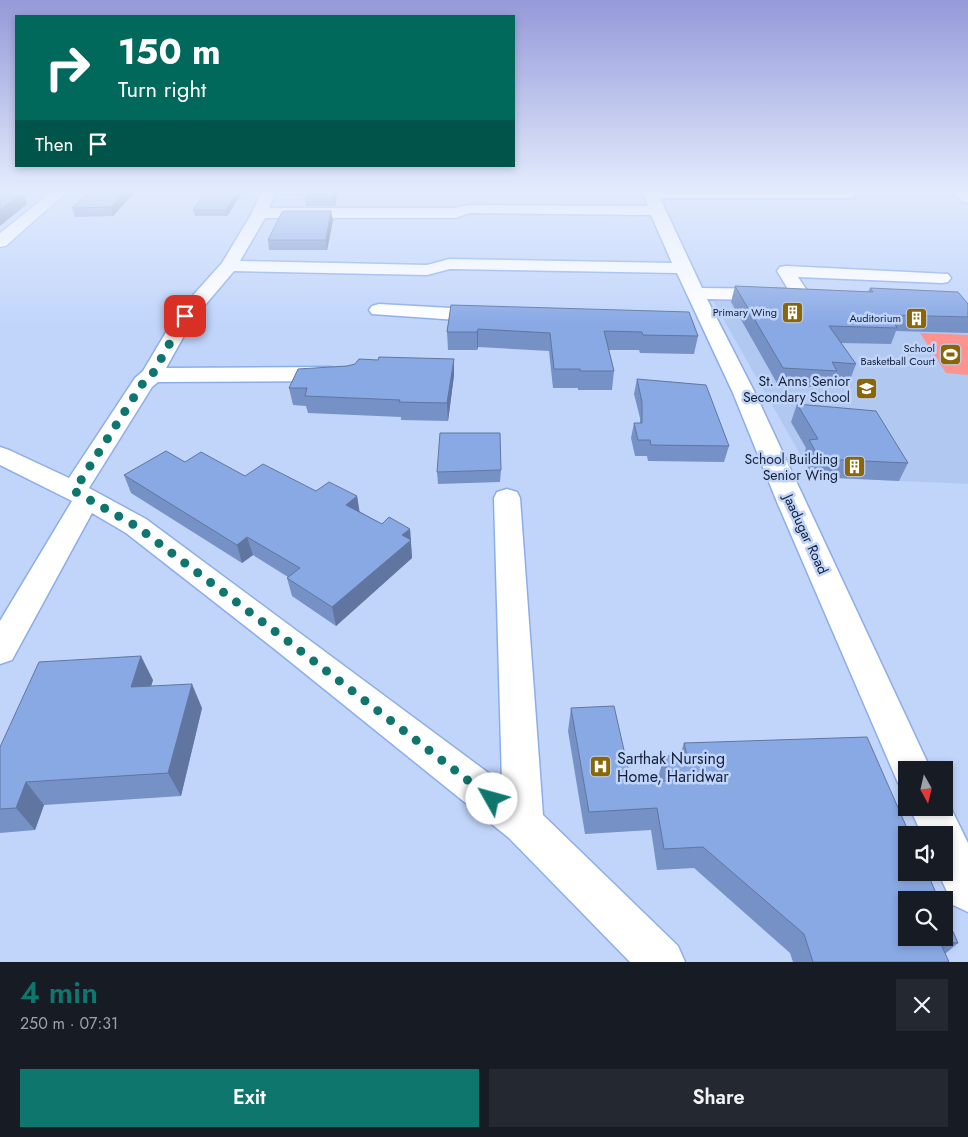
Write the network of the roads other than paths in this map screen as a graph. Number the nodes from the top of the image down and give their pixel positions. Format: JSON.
{"nodes":[{"id":1,"x":247,"y":235,"type":"edge"},
{"id":2,"x":669,"y":235,"type":"edge"},
{"id":3,"x":229,"y":266,"type":"junction"},
{"id":4,"x":684,"y":268,"type":"junction"},
{"id":5,"x":942,"y":278,"type":"dead end"},
{"id":6,"x":695,"y":293,"type":"junction"},
{"id":7,"x":379,"y":310,"type":"dead end"},
{"id":8,"x":502,"y":316,"type":"edge"},
{"id":9,"x":349,"y":374,"type":"edge"},
{"id":10,"x":152,"y":375,"type":"junction"},
{"id":11,"x":0,"y":455,"type":"edge"},
{"id":12,"x":80,"y":495,"type":"junction"},
{"id":13,"x":507,"y":498,"type":"dead end"},
{"id":14,"x":0,"y":650,"type":"edge"},
{"id":15,"x":908,"y":761,"type":"edge"},
{"id":16,"x":523,"y":824,"type":"junction"},
{"id":17,"x":953,"y":858,"type":"edge"},
{"id":18,"x":968,"y":890,"type":"edge"},
{"id":19,"x":662,"y":962,"type":"edge"}],
"edges":[{"from":1,"to":3,"type":"street"},
{"from":2,"to":4,"type":"street","name":"Jaadugar Road"},
{"from":3,"to":4,"type":"street"},
{"from":3,"to":10,"type":"street"},
{"from":4,"to":6,"type":"street","name":"Jaadugar Road"},
{"from":5,"to":6,"type":"street"},
{"from":6,"to":15,"type":"street","name":"Jaadugar Road"},
{"from":7,"to":8,"type":"street"},
{"from":9,"to":10,"type":"street"},
{"from":10,"to":12,"type":"street"},
{"from":11,"to":12,"type":"street"},
{"from":12,"to":14,"type":"street"},
{"from":12,"to":16,"type":"street"},
{"from":13,"to":16,"type":"street"},
{"from":16,"to":19,"type":"street"},
{"from":17,"to":18,"type":"street"}]}
